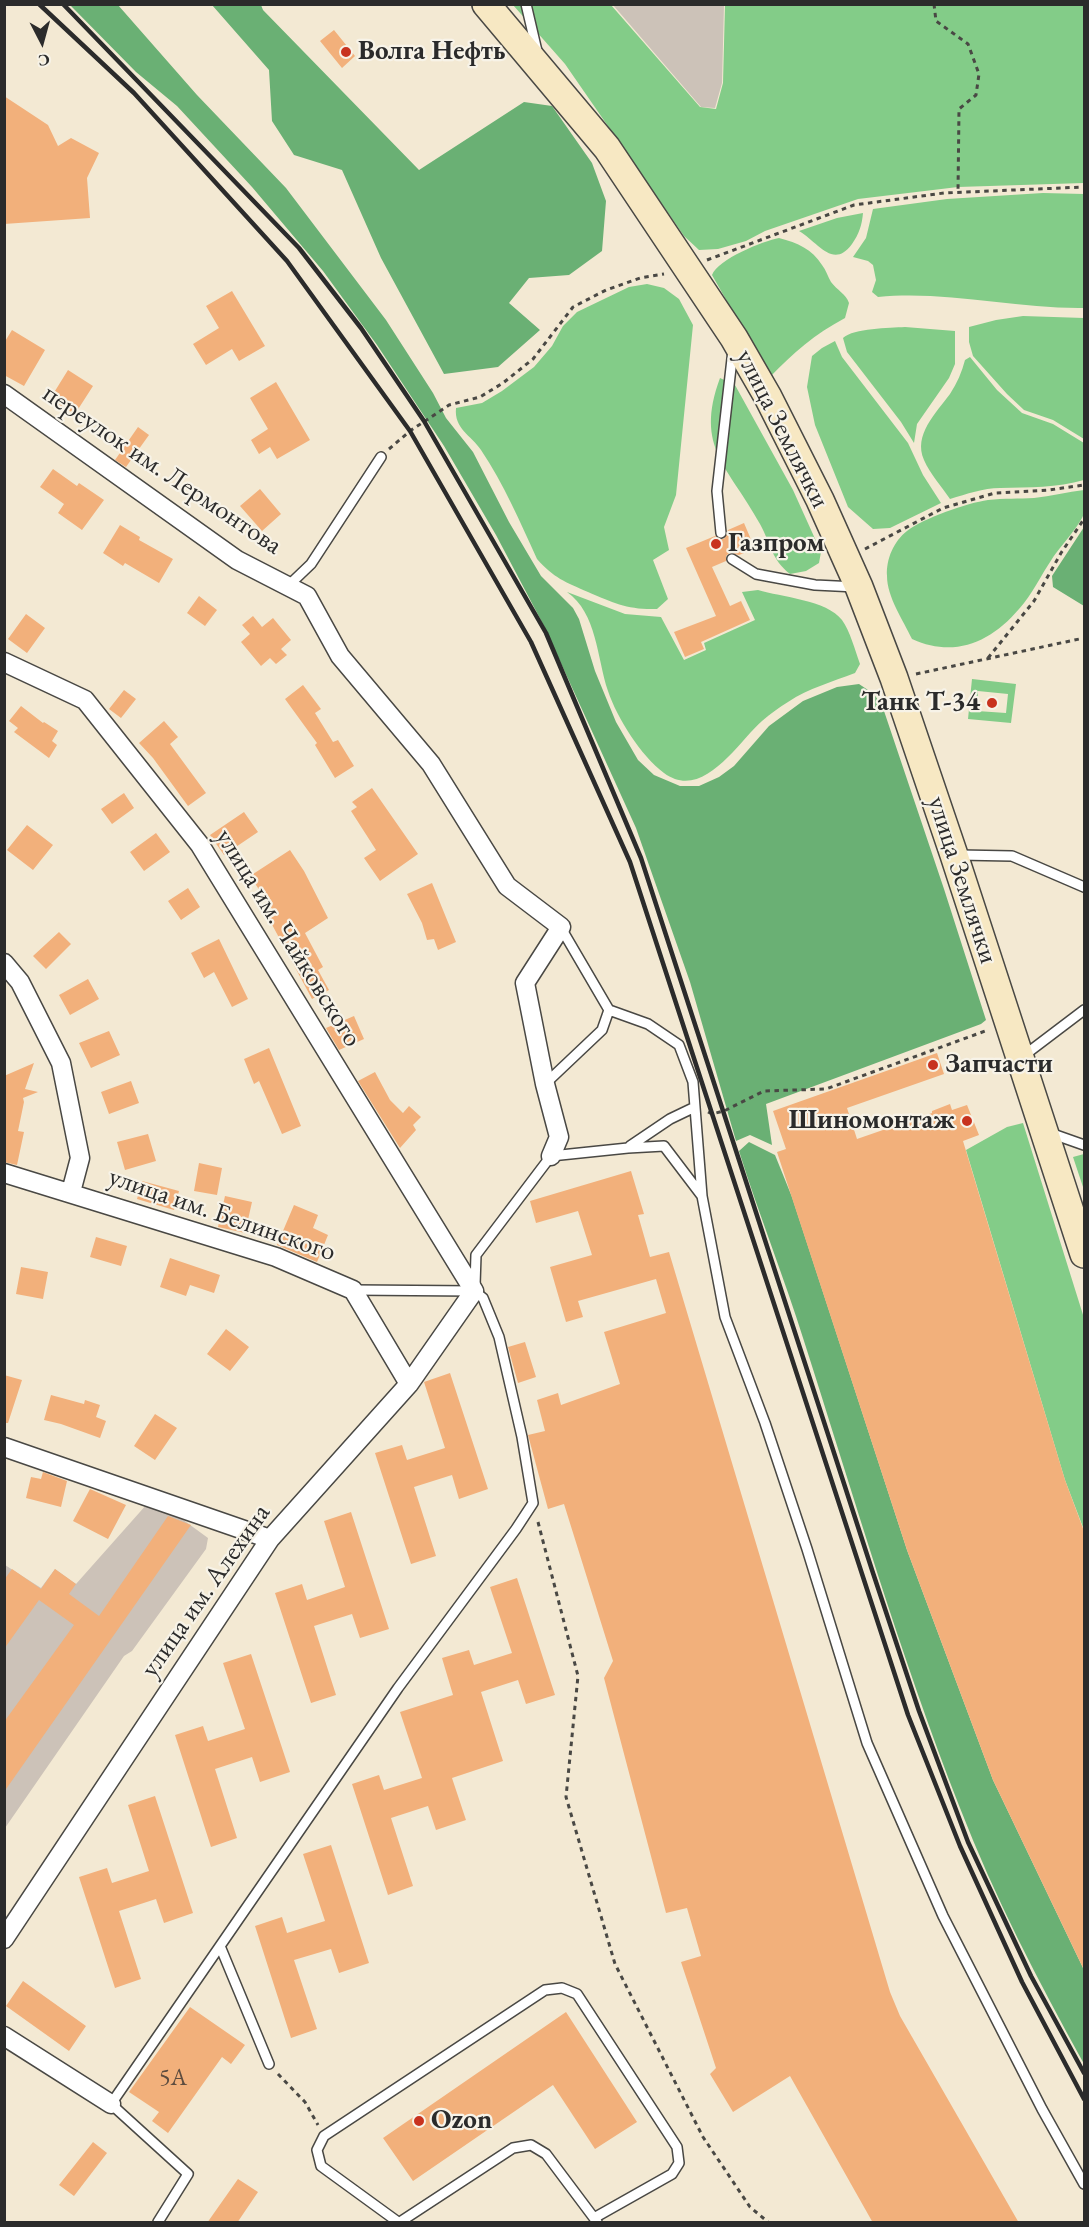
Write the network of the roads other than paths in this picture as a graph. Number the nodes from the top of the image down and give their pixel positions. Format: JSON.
{"nodes":[{"id":1,"x":486,"y":4,"type":"edge"},
{"id":2,"x":526,"y":4,"type":"edge"},
{"id":3,"x":542,"y":71,"type":"junction"},
{"id":4,"x":734,"y":338,"type":"junction"},
{"id":5,"x":4,"y":394,"type":"edge"},
{"id":6,"x":381,"y":456,"type":"road end"},
{"id":7,"x":721,"y":533,"type":"dead end"},
{"id":8,"x":732,"y":558,"type":"dead end"},
{"id":9,"x":288,"y":586,"type":"junction"},
{"id":10,"x":859,"y":587,"type":"junction"},
{"id":11,"x":4,"y":662,"type":"edge"},
{"id":12,"x":954,"y":855,"type":"junction"},
{"id":13,"x":1084,"y":887,"type":"edge"},
{"id":14,"x":561,"y":927,"type":"junction"},
{"id":15,"x":4,"y":963,"type":"edge"},
{"id":16,"x":609,"y":1010,"type":"junction"},
{"id":17,"x":1084,"y":1010,"type":"edge"},
{"id":18,"x":1020,"y":1059,"type":"junction"},
{"id":19,"x":545,"y":1084,"type":"junction"},
{"id":20,"x":695,"y":1107,"type":"junction"},
{"id":21,"x":1044,"y":1131,"type":"junction"},
{"id":22,"x":1084,"y":1145,"type":"edge"},
{"id":23,"x":628,"y":1148,"type":"junction"},
{"id":24,"x":551,"y":1156,"type":"junction"},
{"id":25,"x":4,"y":1173,"type":"edge"},
{"id":26,"x":71,"y":1192,"type":"junction"},
{"id":27,"x":702,"y":1196,"type":"junction"},
{"id":28,"x":1084,"y":1254,"type":"edge"},
{"id":29,"x":353,"y":1290,"type":"junction"},
{"id":30,"x":474,"y":1291,"type":"junction"},
{"id":31,"x":409,"y":1384,"type":"junction"},
{"id":32,"x":4,"y":1447,"type":"edge"},
{"id":33,"x":270,"y":1539,"type":"junction"},
{"id":34,"x":4,"y":1939,"type":"edge"},
{"id":35,"x":220,"y":1946,"type":"junction"},
{"id":36,"x":4,"y":2036,"type":"edge"},
{"id":37,"x":269,"y":2064,"type":"road end"},
{"id":38,"x":111,"y":2104,"type":"junction"},
{"id":39,"x":1084,"y":2184,"type":"edge"},
{"id":40,"x":596,"y":2220,"type":"edge"},
{"id":41,"x":158,"y":2223,"type":"edge"},
{"id":42,"x":399,"y":2223,"type":"edge"}],
"edges":[{"from":1,"to":3,"type":"main road","name":"улица Землячки"},
{"from":2,"to":3,"type":"lane"},
{"from":3,"to":4,"type":"main road","name":"улица Землячки"},
{"from":4,"to":7,"type":"lane"},
{"from":4,"to":10,"type":"main road","name":"улица Землячки"},
{"from":5,"to":9,"type":"street","name":"переулок им. Лермонтова"},
{"from":6,"to":9,"type":"lane"},
{"from":8,"to":10,"type":"lane"},
{"from":9,"to":14,"type":"street","name":"переулок им. Лермонтова"},
{"from":10,"to":12,"type":"main road","name":"улица Землячки"},
{"from":11,"to":30,"type":"street","name":"улица им. Чайковского"},
{"from":12,"to":13,"type":"lane"},
{"from":12,"to":18,"type":"main road","name":"улица Землячки"},
{"from":14,"to":16,"type":"lane"},
{"from":14,"to":19,"type":"street"},
{"from":15,"to":26,"type":"street","name":"улица им. Белинского"},
{"from":16,"to":19,"type":"lane"},
{"from":16,"to":20,"type":"lane"},
{"from":17,"to":18,"type":"lane"},
{"from":18,"to":21,"type":"main road","name":"улица Землячки"},
{"from":19,"to":24,"type":"street"},
{"from":20,"to":23,"type":"lane"},
{"from":20,"to":27,"type":"lane"},
{"from":21,"to":22,"type":"lane"},
{"from":21,"to":28,"type":"main road","name":"улица Землячки"},
{"from":23,"to":24,"type":"lane"},
{"from":23,"to":27,"type":"lane"},
{"from":24,"to":30,"type":"lane"},
{"from":25,"to":26,"type":"street","name":"улица им. Белинского"},
{"from":26,"to":29,"type":"street","name":"улица им. Белинского"},
{"from":27,"to":39,"type":"lane"},
{"from":29,"to":30,"type":"lane"},
{"from":29,"to":31,"type":"street","name":"улица им. Белинского"},
{"from":30,"to":31,"type":"street","name":"улица им. Алехина"},
{"from":30,"to":35,"type":"lane"},
{"from":31,"to":33,"type":"street","name":"улица им. Алехина"},
{"from":32,"to":33,"type":"street"},
{"from":33,"to":34,"type":"street","name":"улица им. Алехина"},
{"from":35,"to":37,"type":"lane"},
{"from":35,"to":38,"type":"lane"},
{"from":36,"to":38,"type":"street"},
{"from":38,"to":41,"type":"lane"},
{"from":40,"to":42,"type":"lane"},
{"from":40,"to":42,"type":"lane"}]}
